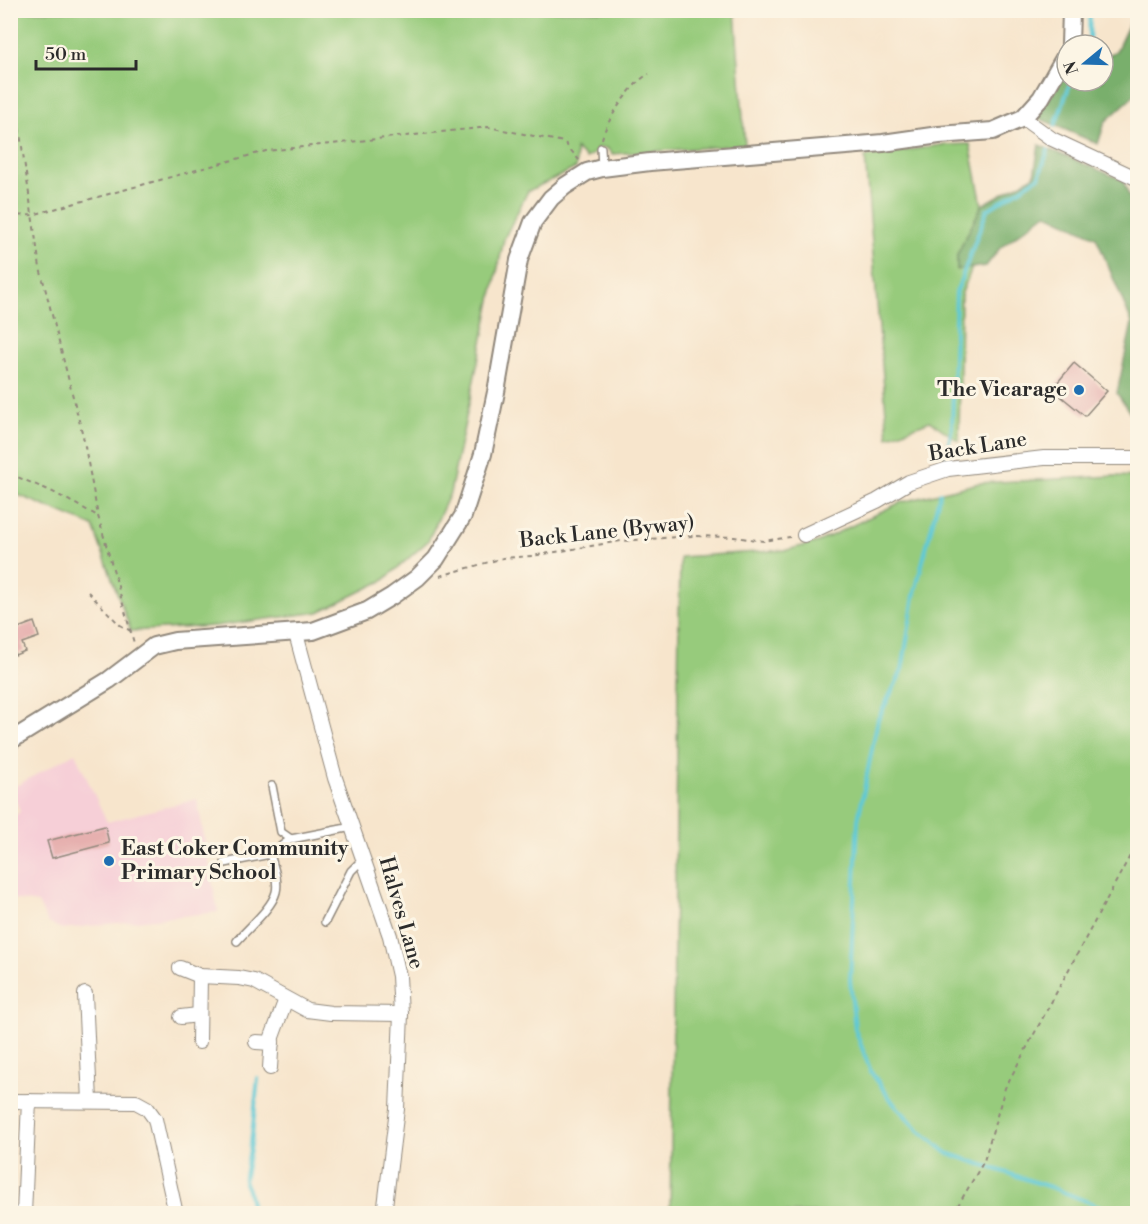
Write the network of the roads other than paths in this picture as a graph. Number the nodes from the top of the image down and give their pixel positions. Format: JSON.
{"nodes":[{"id":1,"x":1071,"y":10,"type":"edge"},
{"id":2,"x":1070,"y":33,"type":"edge"},
{"id":3,"x":1055,"y":74,"type":"edge"},
{"id":4,"x":1023,"y":118,"type":"junction"},
{"id":5,"x":601,"y":148,"type":"road end"},
{"id":6,"x":595,"y":170,"type":"junction"},
{"id":7,"x":1137,"y":179,"type":"edge"},
{"id":8,"x":1137,"y":458,"type":"edge"},
{"id":9,"x":804,"y":536,"type":"road end"},
{"id":10,"x":296,"y":634,"type":"junction"},
{"id":11,"x":10,"y":741,"type":"edge"},
{"id":12,"x":272,"y":786,"type":"dead end"},
{"id":13,"x":352,"y":827,"type":"junction"},
{"id":14,"x":291,"y":839,"type":"junction"},
{"id":15,"x":270,"y":854,"type":"junction"},
{"id":16,"x":363,"y":860,"type":"junction"},
{"id":17,"x":225,"y":863,"type":"dead end"},
{"id":18,"x":325,"y":922,"type":"dead end"},
{"id":19,"x":237,"y":941,"type":"dead end"},
{"id":20,"x":180,"y":968,"type":"dead end"},
{"id":21,"x":200,"y":976,"type":"junction"},
{"id":22,"x":86,"y":993,"type":"dead end"},
{"id":23,"x":286,"y":999,"type":"junction"},
{"id":24,"x":401,"y":1014,"type":"junction"},
{"id":25,"x":198,"y":1015,"type":"junction"},
{"id":26,"x":181,"y":1017,"type":"dead end"},
{"id":27,"x":199,"y":1042,"type":"dead end"},
{"id":28,"x":256,"y":1042,"type":"dead end"},
{"id":29,"x":272,"y":1043,"type":"junction"},
{"id":30,"x":270,"y":1068,"type":"dead end"},
{"id":31,"x":10,"y":1101,"type":"edge"},
{"id":32,"x":29,"y":1101,"type":"junction"},
{"id":33,"x":90,"y":1101,"type":"junction"},
{"id":34,"x":24,"y":1214,"type":"edge"},
{"id":35,"x":176,"y":1214,"type":"edge"},
{"id":36,"x":384,"y":1214,"type":"edge"}],
"edges":[{"from":1,"to":2,"type":"street"},
{"from":3,"to":4,"type":"street"},
{"from":4,"to":6,"type":"street"},
{"from":4,"to":7,"type":"street"},
{"from":5,"to":6,"type":"lane"},
{"from":6,"to":10,"type":"street"},
{"from":8,"to":9,"type":"street","name":"Back Lane"},
{"from":10,"to":11,"type":"street"},
{"from":10,"to":13,"type":"street","name":"Halves Lane"},
{"from":12,"to":14,"type":"lane"},
{"from":13,"to":14,"type":"lane"},
{"from":13,"to":16,"type":"street","name":"Halves Lane"},
{"from":14,"to":15,"type":"lane"},
{"from":15,"to":17,"type":"lane"},
{"from":15,"to":19,"type":"lane"},
{"from":16,"to":18,"type":"lane"},
{"from":16,"to":24,"type":"street","name":"Halves Lane"},
{"from":20,"to":21,"type":"street"},
{"from":21,"to":23,"type":"street"},
{"from":21,"to":25,"type":"street"},
{"from":22,"to":33,"type":"street"},
{"from":23,"to":24,"type":"street"},
{"from":23,"to":29,"type":"street"},
{"from":24,"to":36,"type":"street","name":"Halves Lane"},
{"from":25,"to":26,"type":"street"},
{"from":25,"to":27,"type":"street"},
{"from":28,"to":29,"type":"street"},
{"from":29,"to":30,"type":"street"},
{"from":31,"to":32,"type":"street"},
{"from":32,"to":33,"type":"street"},
{"from":32,"to":34,"type":"street"},
{"from":33,"to":35,"type":"street"}]}
